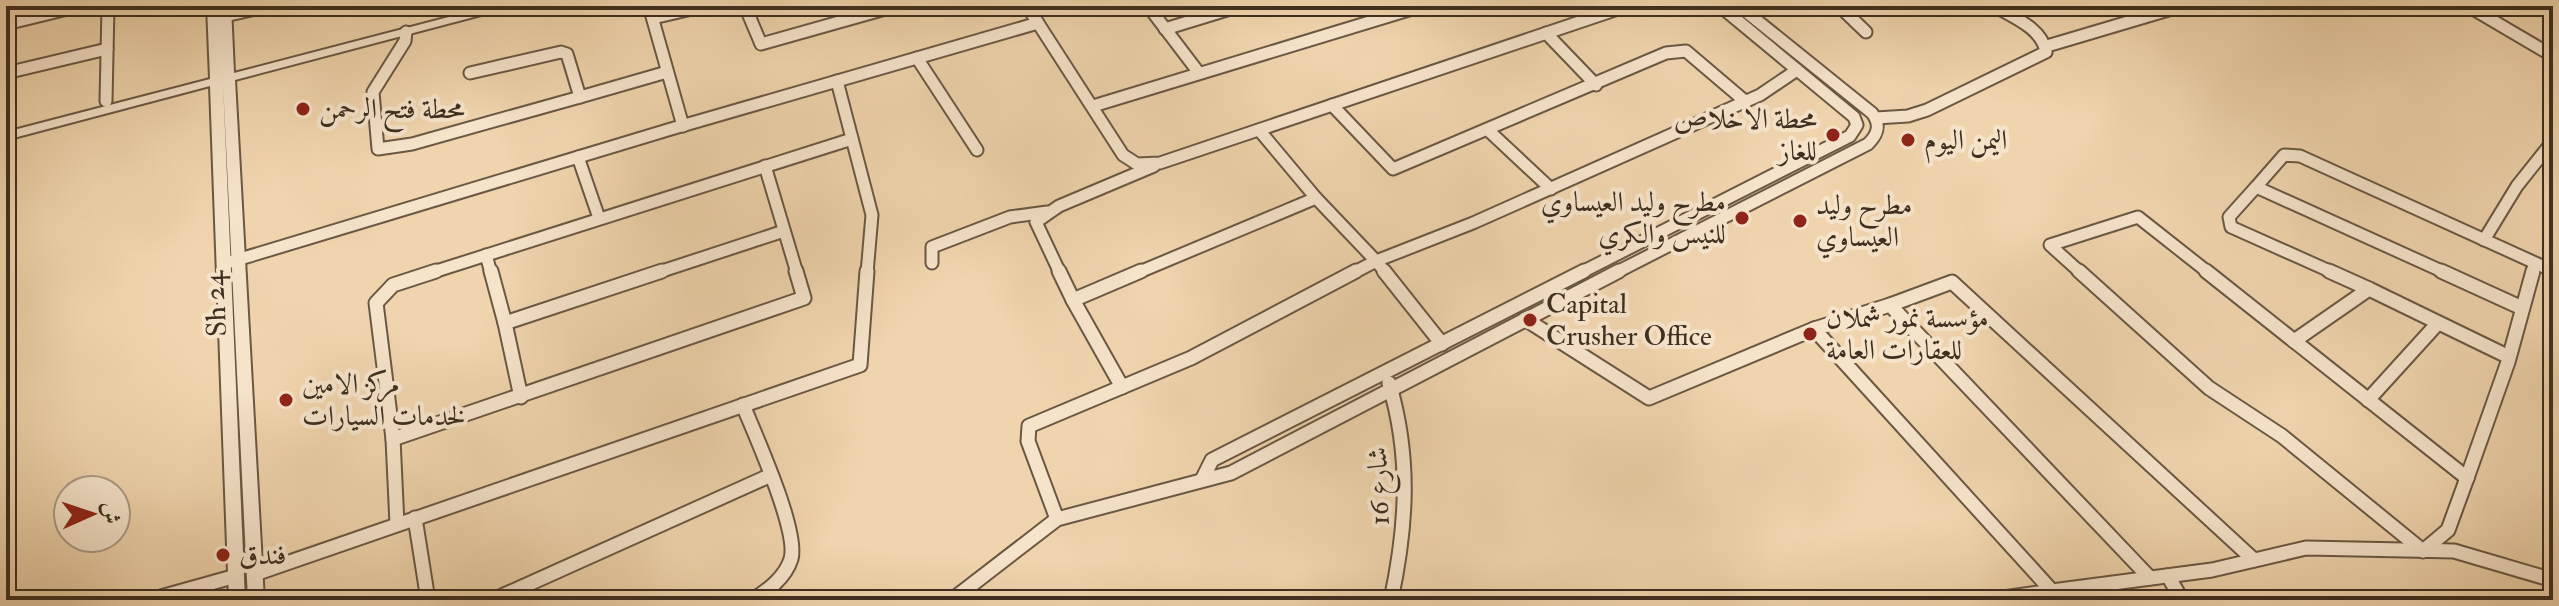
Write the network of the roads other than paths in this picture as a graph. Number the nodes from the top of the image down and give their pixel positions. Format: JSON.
{"nodes":[{"id":1,"x":80,"y":6,"type":"edge"},
{"id":2,"x":108,"y":6,"type":"edge"},
{"id":3,"x":213,"y":6,"type":"edge"},
{"id":4,"x":268,"y":6,"type":"edge"},
{"id":5,"x":469,"y":6,"type":"edge"},
{"id":6,"x":504,"y":6,"type":"edge"},
{"id":7,"x":649,"y":6,"type":"edge"},
{"id":8,"x":705,"y":6,"type":"edge"},
{"id":9,"x":745,"y":6,"type":"edge"},
{"id":10,"x":896,"y":6,"type":"edge"},
{"id":11,"x":1027,"y":6,"type":"edge"},
{"id":12,"x":1148,"y":6,"type":"edge"},
{"id":13,"x":1238,"y":6,"type":"edge"},
{"id":14,"x":1422,"y":6,"type":"edge"},
{"id":15,"x":1625,"y":6,"type":"edge"},
{"id":16,"x":1720,"y":6,"type":"edge"},
{"id":17,"x":1739,"y":6,"type":"edge"},
{"id":18,"x":1839,"y":6,"type":"edge"},
{"id":19,"x":1994,"y":6,"type":"edge"},
{"id":20,"x":2182,"y":6,"type":"edge"},
{"id":21,"x":2468,"y":6,"type":"edge"},
{"id":22,"x":225,"y":11,"type":"edge"},
{"id":23,"x":653,"y":18,"type":"junction"},
{"id":24,"x":1038,"y":23,"type":"junction"},
{"id":25,"x":6,"y":24,"type":"edge"},
{"id":26,"x":1165,"y":29,"type":"junction"},
{"id":27,"x":406,"y":32,"type":"junction"},
{"id":28,"x":1866,"y":32,"type":"dead end"},
{"id":29,"x":1546,"y":33,"type":"junction"},
{"id":30,"x":2047,"y":46,"type":"junction"},
{"id":31,"x":107,"y":49,"type":"junction"},
{"id":32,"x":2553,"y":56,"type":"edge"},
{"id":33,"x":917,"y":58,"type":"junction"},
{"id":34,"x":1797,"y":70,"type":"junction"},
{"id":35,"x":667,"y":72,"type":"junction"},
{"id":36,"x":6,"y":73,"type":"edge"},
{"id":37,"x":470,"y":73,"type":"dead end"},
{"id":38,"x":1199,"y":73,"type":"junction"},
{"id":39,"x":222,"y":75,"type":"junction"},
{"id":40,"x":837,"y":81,"type":"junction"},
{"id":41,"x":1596,"y":85,"type":"junction"},
{"id":42,"x":580,"y":97,"type":"junction"},
{"id":43,"x":106,"y":101,"type":"junction"},
{"id":44,"x":1746,"y":102,"type":"junction"},
{"id":45,"x":1332,"y":105,"type":"junction"},
{"id":46,"x":1093,"y":106,"type":"junction"},
{"id":47,"x":1876,"y":118,"type":"junction"},
{"id":48,"x":683,"y":126,"type":"junction"},
{"id":49,"x":6,"y":127,"type":"edge"},
{"id":50,"x":1259,"y":130,"type":"junction"},
{"id":51,"x":1489,"y":131,"type":"junction"},
{"id":52,"x":6,"y":136,"type":"edge"},
{"id":53,"x":852,"y":139,"type":"junction"},
{"id":54,"x":2553,"y":149,"type":"edge"},
{"id":55,"x":977,"y":150,"type":"dead end"},
{"id":56,"x":578,"y":157,"type":"junction"},
{"id":57,"x":1160,"y":163,"type":"junction"},
{"id":58,"x":765,"y":166,"type":"junction"},
{"id":59,"x":2256,"y":187,"type":"junction"},
{"id":60,"x":1551,"y":189,"type":"junction"},
{"id":61,"x":1316,"y":198,"type":"junction"},
{"id":62,"x":1047,"y":212,"type":"junction"},
{"id":63,"x":599,"y":218,"type":"junction"},
{"id":64,"x":784,"y":231,"type":"junction"},
{"id":65,"x":2484,"y":240,"type":"junction"},
{"id":66,"x":486,"y":255,"type":"junction"},
{"id":67,"x":239,"y":259,"type":"junction"},
{"id":68,"x":1376,"y":261,"type":"junction"},
{"id":69,"x":932,"y":263,"type":"dead end"},
{"id":70,"x":2535,"y":263,"type":"junction"},
{"id":71,"x":223,"y":265,"type":"junction"},
{"id":72,"x":2553,"y":271,"type":"edge"},
{"id":73,"x":2369,"y":289,"type":"junction"},
{"id":74,"x":1073,"y":300,"type":"junction"},
{"id":75,"x":1890,"y":305,"type":"junction"},
{"id":76,"x":2522,"y":308,"type":"junction"},
{"id":77,"x":1525,"y":319,"type":"junction"},
{"id":78,"x":505,"y":323,"type":"junction"},
{"id":79,"x":2438,"y":323,"type":"junction"},
{"id":80,"x":1814,"y":329,"type":"junction"},
{"id":81,"x":2294,"y":341,"type":"junction"},
{"id":82,"x":1442,"y":344,"type":"junction"},
{"id":83,"x":2509,"y":357,"type":"junction"},
{"id":84,"x":1386,"y":372,"type":"junction"},
{"id":85,"x":1122,"y":387,"type":"junction"},
{"id":86,"x":1391,"y":388,"type":"junction"},
{"id":87,"x":521,"y":397,"type":"junction"},
{"id":88,"x":2368,"y":400,"type":"junction"},
{"id":89,"x":743,"y":405,"type":"junction"},
{"id":90,"x":393,"y":439,"type":"junction"},
{"id":91,"x":769,"y":476,"type":"junction"},
{"id":92,"x":1203,"y":478,"type":"junction"},
{"id":93,"x":2467,"y":478,"type":"junction"},
{"id":94,"x":415,"y":518,"type":"junction"},
{"id":95,"x":1057,"y":519,"type":"junction"},
{"id":96,"x":397,"y":524,"type":"junction"},
{"id":97,"x":2423,"y":551,"type":"junction"},
{"id":98,"x":2254,"y":560,"type":"junction"},
{"id":99,"x":255,"y":574,"type":"junction"},
{"id":100,"x":236,"y":576,"type":"junction"},
{"id":101,"x":2168,"y":576,"type":"junction"},
{"id":102,"x":2150,"y":578,"type":"junction"},
{"id":103,"x":2553,"y":580,"type":"edge"},
{"id":104,"x":2052,"y":591,"type":"junction"},
{"id":105,"x":150,"y":600,"type":"edge"},
{"id":106,"x":237,"y":600,"type":"edge"},
{"id":107,"x":256,"y":600,"type":"edge"},
{"id":108,"x":428,"y":600,"type":"edge"},
{"id":109,"x":493,"y":600,"type":"edge"},
{"id":110,"x":753,"y":600,"type":"edge"},
{"id":111,"x":952,"y":600,"type":"edge"},
{"id":112,"x":1391,"y":600,"type":"edge"},
{"id":113,"x":1989,"y":600,"type":"edge"},
{"id":114,"x":2182,"y":600,"type":"edge"}],
"edges":[{"from":1,"to":25,"type":"street"},
{"from":2,"to":31,"type":"street"},
{"from":3,"to":39,"type":"street"},
{"from":4,"to":22,"type":"street"},
{"from":5,"to":39,"type":"street"},
{"from":6,"to":27,"type":"street"},
{"from":7,"to":23,"type":"street"},
{"from":8,"to":23,"type":"street"},
{"from":9,"to":10,"type":"street"},
{"from":11,"to":24,"type":"street"},
{"from":12,"to":26,"type":"street"},
{"from":13,"to":26,"type":"street"},
{"from":14,"to":38,"type":"street"},
{"from":15,"to":29,"type":"street"},
{"from":16,"to":34,"type":"street"},
{"from":17,"to":47,"type":"street"},
{"from":18,"to":28,"type":"street"},
{"from":19,"to":30,"type":"street"},
{"from":20,"to":30,"type":"street"},
{"from":21,"to":32,"type":"street"},
{"from":22,"to":39,"type":"street","name":"Sh 24"},
{"from":23,"to":35,"type":"street"},
{"from":24,"to":33,"type":"street"},
{"from":24,"to":46,"type":"street"},
{"from":26,"to":38,"type":"street"},
{"from":27,"to":39,"type":"street"},
{"from":27,"to":42,"type":"street"},
{"from":29,"to":41,"type":"street"},
{"from":29,"to":45,"type":"street"},
{"from":30,"to":47,"type":"street"},
{"from":31,"to":36,"type":"street"},
{"from":31,"to":43,"type":"street"},
{"from":33,"to":40,"type":"street"},
{"from":33,"to":55,"type":"street"},
{"from":34,"to":44,"type":"street"},
{"from":34,"to":82,"type":"street"},
{"from":35,"to":42,"type":"street"},
{"from":35,"to":48,"type":"street"},
{"from":37,"to":42,"type":"street"},
{"from":38,"to":46,"type":"street"},
{"from":39,"to":43,"type":"street"},
{"from":39,"to":52,"type":"street"},
{"from":39,"to":67,"type":"street","name":"Sh 24"},
{"from":39,"to":71,"type":"street","name":"Sh 24"},
{"from":40,"to":48,"type":"street"},
{"from":40,"to":53,"type":"street"},
{"from":41,"to":44,"type":"street"},
{"from":41,"to":51,"type":"street"},
{"from":43,"to":49,"type":"street"},
{"from":44,"to":60,"type":"street"},
{"from":45,"to":50,"type":"street"},
{"from":45,"to":51,"type":"street"},
{"from":46,"to":57,"type":"street"},
{"from":47,"to":77,"type":"street"},
{"from":48,"to":56,"type":"street"},
{"from":50,"to":57,"type":"street"},
{"from":50,"to":61,"type":"street"},
{"from":51,"to":60,"type":"street"},
{"from":53,"to":58,"type":"street"},
{"from":53,"to":89,"type":"street"},
{"from":54,"to":65,"type":"street"},
{"from":56,"to":63,"type":"street"},
{"from":56,"to":67,"type":"street"},
{"from":57,"to":62,"type":"street"},
{"from":58,"to":63,"type":"street"},
{"from":58,"to":64,"type":"street"},
{"from":59,"to":65,"type":"street"},
{"from":59,"to":73,"type":"street"},
{"from":59,"to":76,"type":"street"},
{"from":60,"to":68,"type":"street"},
{"from":61,"to":68,"type":"street"},
{"from":61,"to":74,"type":"street"},
{"from":62,"to":69,"type":"street"},
{"from":62,"to":74,"type":"street"},
{"from":63,"to":66,"type":"street"},
{"from":64,"to":78,"type":"street"},
{"from":64,"to":87,"type":"street"},
{"from":65,"to":70,"type":"street"},
{"from":66,"to":78,"type":"street"},
{"from":66,"to":90,"type":"street"},
{"from":67,"to":71,"type":"street"},
{"from":67,"to":99,"type":"street","name":"Sh 24"},
{"from":68,"to":82,"type":"street"},
{"from":68,"to":85,"type":"street"},
{"from":70,"to":72,"type":"street"},
{"from":70,"to":76,"type":"street"},
{"from":71,"to":100,"type":"street","name":"Sh 24"},
{"from":73,"to":79,"type":"street"},
{"from":73,"to":81,"type":"street"},
{"from":74,"to":85,"type":"street"},
{"from":75,"to":80,"type":"street"},
{"from":75,"to":98,"type":"street"},
{"from":75,"to":102,"type":"street"},
{"from":76,"to":83,"type":"street"},
{"from":77,"to":80,"type":"street"},
{"from":77,"to":86,"type":"street"},
{"from":78,"to":87,"type":"street"},
{"from":79,"to":83,"type":"street"},
{"from":79,"to":88,"type":"street"},
{"from":80,"to":104,"type":"street"},
{"from":81,"to":88,"type":"street"},
{"from":81,"to":97,"type":"street"},
{"from":82,"to":84,"type":"street"},
{"from":83,"to":93,"type":"street"},
{"from":84,"to":86,"type":"street","name":"شارع 16"},
{"from":84,"to":92,"type":"street"},
{"from":85,"to":95,"type":"street"},
{"from":86,"to":92,"type":"street"},
{"from":86,"to":112,"type":"street","name":"شارع 16"},
{"from":87,"to":90,"type":"street"},
{"from":88,"to":93,"type":"street"},
{"from":89,"to":91,"type":"street"},
{"from":89,"to":94,"type":"street"},
{"from":90,"to":96,"type":"street"},
{"from":91,"to":109,"type":"street"},
{"from":91,"to":110,"type":"street"},
{"from":92,"to":95,"type":"street"},
{"from":93,"to":97,"type":"street"},
{"from":94,"to":96,"type":"street"},
{"from":94,"to":108,"type":"street"},
{"from":95,"to":111,"type":"street"},
{"from":96,"to":99,"type":"street"},
{"from":97,"to":98,"type":"street"},
{"from":97,"to":103,"type":"street"},
{"from":98,"to":101,"type":"street"},
{"from":99,"to":107,"type":"street","name":"Sh 24"},
{"from":100,"to":105,"type":"street"},
{"from":100,"to":106,"type":"street","name":"Sh 24"},
{"from":101,"to":102,"type":"street"},
{"from":101,"to":114,"type":"street"},
{"from":102,"to":104,"type":"street"},
{"from":104,"to":113,"type":"street"}]}
